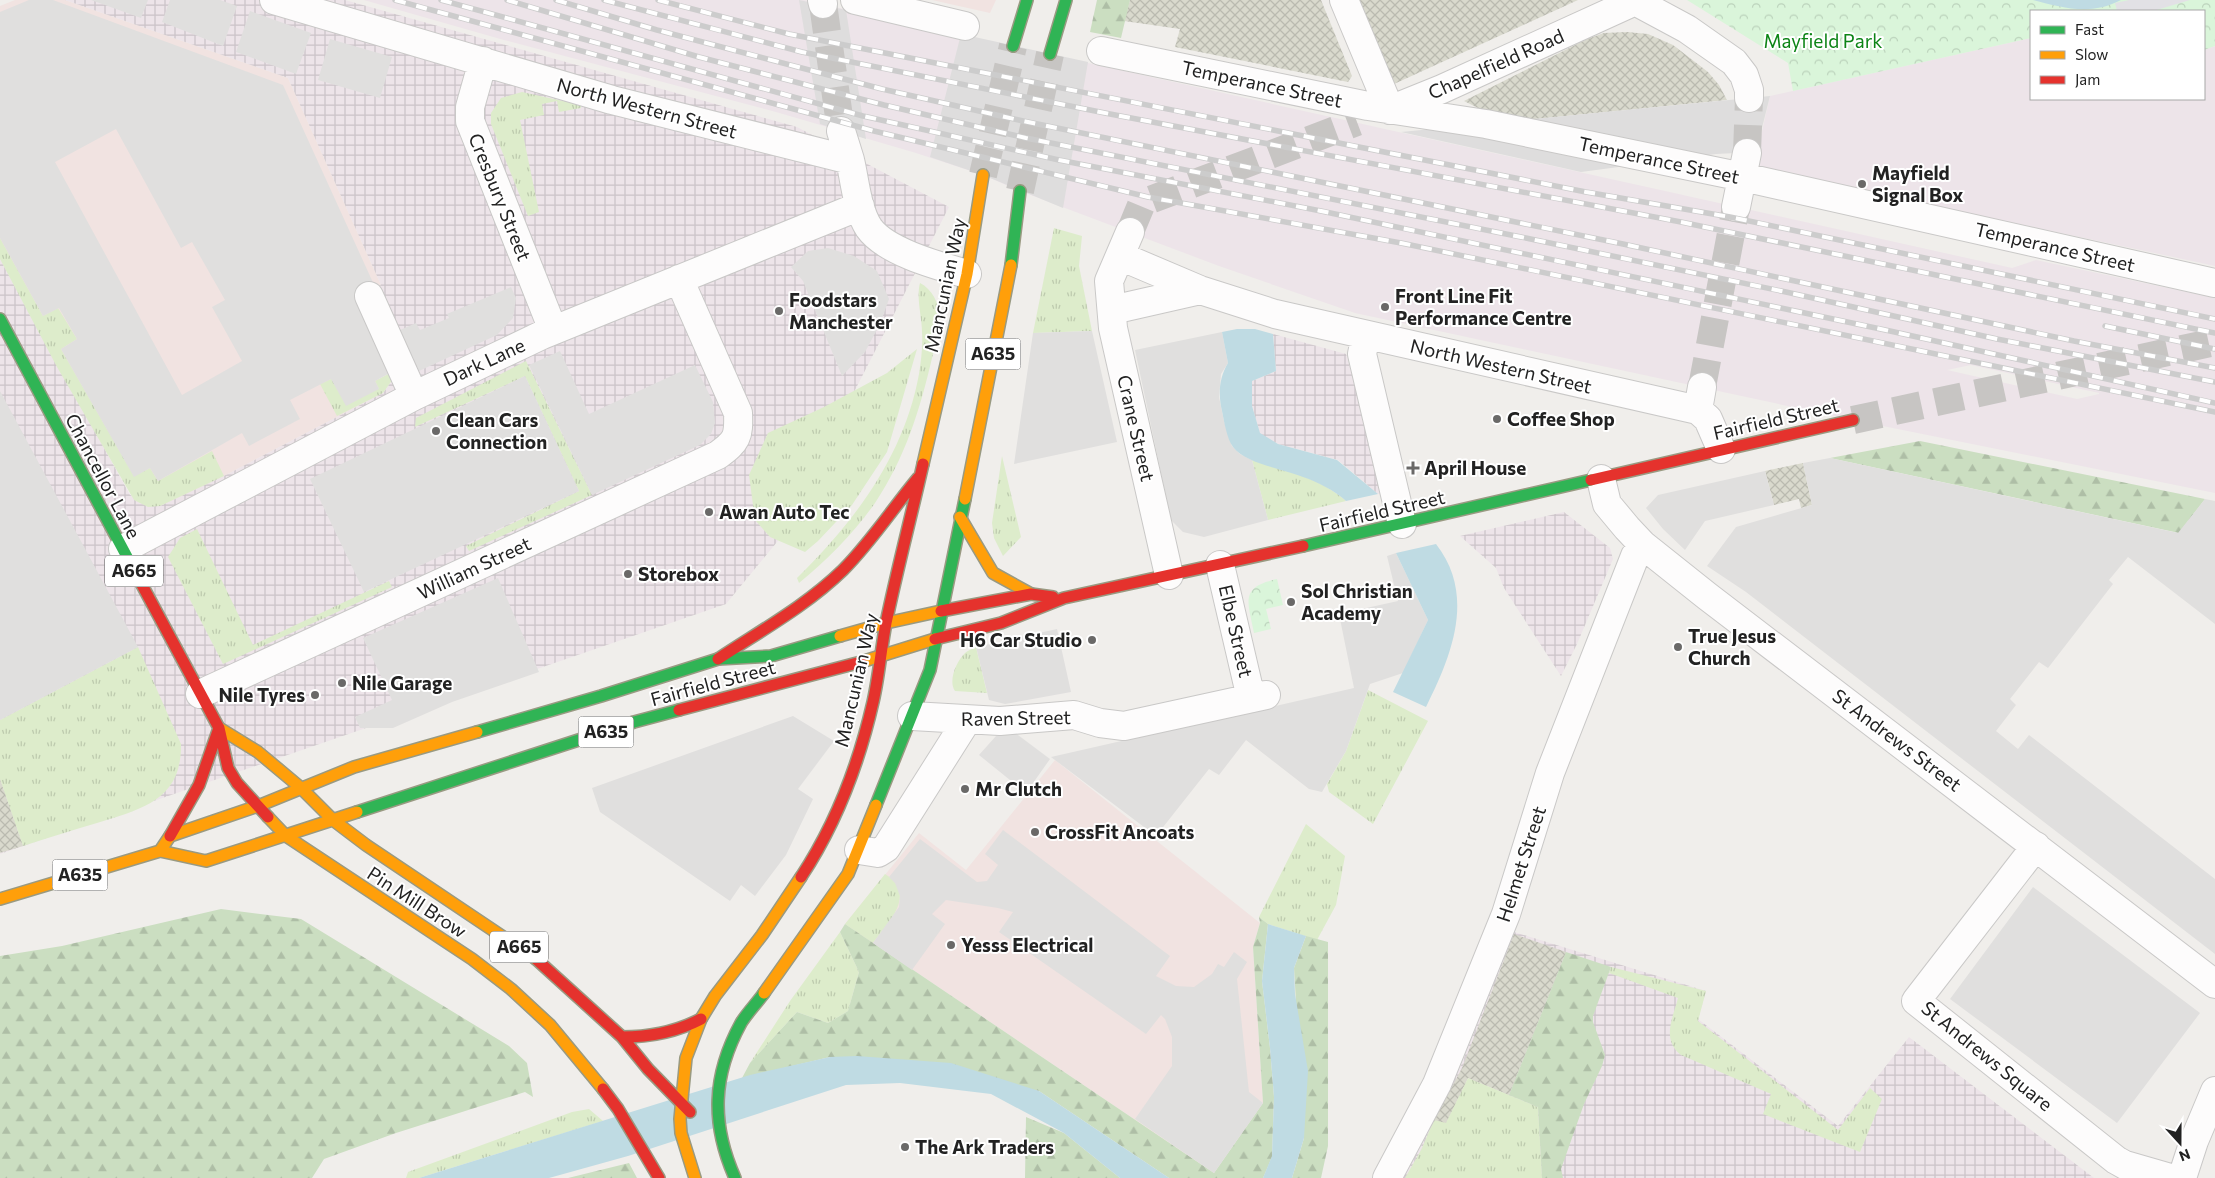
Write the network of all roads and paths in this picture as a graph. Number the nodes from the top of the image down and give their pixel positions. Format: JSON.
{"nodes":[{"id":1,"x":274,"y":0,"type":"edge"},
{"id":2,"x":855,"y":0,"type":"edge"},
{"id":3,"x":1027,"y":0,"type":"edge"},
{"id":4,"x":1066,"y":0,"type":"edge"},
{"id":5,"x":1344,"y":0,"type":"edge"},
{"id":6,"x":1633,"y":1,"type":"edge"},
{"id":7,"x":965,"y":26,"type":"dead end"},
{"id":8,"x":1013,"y":46,"type":"tunnel mouth"},
{"id":9,"x":1101,"y":51,"type":"dead end"},
{"id":10,"x":1050,"y":54,"type":"tunnel mouth"},
{"id":11,"x":483,"y":61,"type":"junction"},
{"id":12,"x":1749,"y":98,"type":"tunnel mouth"},
{"id":13,"x":1390,"y":110,"type":"junction"},
{"id":14,"x":1357,"y":122,"type":"tunnel mouth"},
{"id":15,"x":841,"y":131,"type":"tunnel mouth"},
{"id":16,"x":850,"y":160,"type":"junction"},
{"id":17,"x":1745,"y":165,"type":"junction"},
{"id":18,"x":983,"y":175,"type":"tunnel mouth"},
{"id":19,"x":1020,"y":191,"type":"tunnel mouth"},
{"id":20,"x":860,"y":206,"type":"junction"},
{"id":21,"x":1736,"y":206,"type":"tunnel mouth"},
{"id":22,"x":967,"y":274,"type":"junction"},
{"id":23,"x":679,"y":279,"type":"junction"},
{"id":24,"x":1109,"y":280,"type":"joint"},
{"id":25,"x":2215,"y":283,"type":"edge"},
{"id":26,"x":1200,"y":290,"type":"junction"},
{"id":27,"x":369,"y":296,"type":"dead end"},
{"id":28,"x":1112,"y":310,"type":"junction"},
{"id":29,"x":0,"y":319,"type":"edge"},
{"id":30,"x":553,"y":330,"type":"junction"},
{"id":31,"x":1366,"y":335,"type":"junction"},
{"id":32,"x":414,"y":396,"type":"junction"},
{"id":33,"x":1853,"y":420,"type":"tunnel mouth"},
{"id":34,"x":1721,"y":449,"type":"junction"},
{"id":35,"x":922,"y":474,"type":"junction"},
{"id":36,"x":1601,"y":479,"type":"junction"},
{"id":37,"x":960,"y":517,"type":"junction"},
{"id":38,"x":1402,"y":524,"type":"junction"},
{"id":39,"x":1643,"y":545,"type":"junction"},
{"id":40,"x":123,"y":549,"type":"junction"},
{"id":41,"x":1220,"y":566,"type":"junction"},
{"id":42,"x":1169,"y":575,"type":"junction"},
{"id":43,"x":1031,"y":594,"type":"junction"},
{"id":44,"x":1064,"y":598,"type":"junction"},
{"id":45,"x":941,"y":611,"type":"junction"},
{"id":46,"x":886,"y":623,"type":"junction"},
{"id":47,"x":936,"y":639,"type":"junction"},
{"id":48,"x":882,"y":656,"type":"junction"},
{"id":49,"x":718,"y":659,"type":"junction"},
{"id":50,"x":200,"y":694,"type":"junction"},
{"id":51,"x":1258,"y":696,"type":"joint"},
{"id":52,"x":912,"y":716,"type":"junction"},
{"id":53,"x":967,"y":720,"type":"junction"},
{"id":54,"x":220,"y":728,"type":"junction"},
{"id":55,"x":300,"y":788,"type":"junction"},
{"id":56,"x":258,"y":806,"type":"junction"},
{"id":57,"x":333,"y":820,"type":"junction"},
{"id":58,"x":170,"y":836,"type":"junction"},
{"id":59,"x":286,"y":836,"type":"junction"},
{"id":60,"x":2036,"y":846,"type":"junction"},
{"id":61,"x":859,"y":850,"type":"junction"},
{"id":62,"x":160,"y":851,"type":"junction"},
{"id":63,"x":0,"y":899,"type":"edge"},
{"id":64,"x":2215,"y":984,"type":"edge"},
{"id":65,"x":701,"y":1019,"type":"junction"},
{"id":66,"x":622,"y":1037,"type":"junction"},
{"id":67,"x":2215,"y":1091,"type":"edge"},
{"id":68,"x":682,"y":1102,"type":"junction"},
{"id":69,"x":699,"y":1122,"type":"dead end"},
{"id":70,"x":659,"y":1178,"type":"edge"},
{"id":71,"x":695,"y":1178,"type":"edge"},
{"id":72,"x":735,"y":1178,"type":"edge"},
{"id":73,"x":1386,"y":1178,"type":"edge"},
{"id":74,"x":2170,"y":1178,"type":"edge"},
{"id":75,"x":2182,"y":1178,"type":"edge"}],
"edges":[{"from":1,"to":11,"type":"street","name":"North Western Street"},
{"from":2,"to":7,"type":"street"},
{"from":3,"to":8,"type":"main road"},
{"from":4,"to":10,"type":"main road"},
{"from":5,"to":13,"type":"street"},
{"from":6,"to":12,"type":"street"},
{"from":6,"to":13,"type":"street","name":"Chapelfield Road"},
{"from":9,"to":13,"type":"street","name":"Temperance Street"},
{"from":11,"to":16,"type":"street","name":"North Western Street"},
{"from":11,"to":30,"type":"street","name":"Cresbury Street"},
{"from":13,"to":14,"type":"street","name":"Chapelfield Road"},
{"from":13,"to":17,"type":"street","name":"Temperance Street"},
{"from":15,"to":16,"type":"street"},
{"from":16,"to":20,"type":"street"},
{"from":17,"to":21,"type":"street"},
{"from":17,"to":25,"type":"street","name":"Temperance Street"},
{"from":18,"to":22,"type":"main road","name":"Mancunian Way","number":"A635"},
{"from":19,"to":37,"type":"main road","number":"A635"},
{"from":20,"to":22,"type":"street"},
{"from":20,"to":23,"type":"street","name":"Dark Lane"},
{"from":22,"to":35,"type":"main road","name":"Mancunian Way","number":"A635"},
{"from":23,"to":30,"type":"street","name":"Dark Lane"},
{"from":23,"to":50,"type":"street","name":"William Street"},
{"from":24,"to":26,"type":"street","name":"North Western Street"},
{"from":24,"to":28,"type":"street","name":"Crane Street"},
{"from":26,"to":28,"type":"street"},
{"from":26,"to":31,"type":"street","name":"North Western Street"},
{"from":27,"to":32,"type":"street"},
{"from":28,"to":42,"type":"street","name":"Crane Street"},
{"from":29,"to":40,"type":"main road","name":"Chancellor Lane","number":"A665"},
{"from":30,"to":32,"type":"street","name":"Dark Lane"},
{"from":31,"to":34,"type":"street","name":"North Western Street"},
{"from":31,"to":38,"type":"street"},
{"from":32,"to":40,"type":"street","name":"Dark Lane"},
{"from":33,"to":34,"type":"main road","name":"Fairfield Street"},
{"from":34,"to":36,"type":"main road","name":"Fairfield Street"},
{"from":35,"to":46,"type":"main road","name":"Mancunian Way","number":"A635"},
{"from":35,"to":49,"type":"main road","name":"Fairfield Street","number":"A635"},
{"from":36,"to":38,"type":"main road","name":"Fairfield Street"},
{"from":36,"to":39,"type":"street","name":"St Andrews Street"},
{"from":37,"to":43,"type":"main road"},
{"from":37,"to":45,"type":"main road","number":"A635"},
{"from":38,"to":41,"type":"main road","name":"Fairfield Street"},
{"from":39,"to":60,"type":"street","name":"St Andrews Street"},
{"from":39,"to":73,"type":"street","name":"Helmet Street"},
{"from":40,"to":50,"type":"main road","name":"Chancellor Lane","number":"A665"},
{"from":41,"to":42,"type":"main road","name":"Fairfield Street"},
{"from":41,"to":51,"type":"street","name":"Elbe Street"},
{"from":42,"to":44,"type":"main road","name":"Fairfield Street"},
{"from":43,"to":44,"type":"main road","name":"Fairfield Street"},
{"from":43,"to":45,"type":"main road","name":"Fairfield Street"},
{"from":44,"to":47,"type":"main road","name":"Fairfield Street"},
{"from":45,"to":46,"type":"main road","name":"Fairfield Street","number":"A635"},
{"from":45,"to":47,"type":"main road","number":"A635"},
{"from":46,"to":48,"type":"main road","name":"Mancunian Way","number":"A635"},
{"from":46,"to":49,"type":"main road","name":"Fairfield Street","number":"A635"},
{"from":47,"to":48,"type":"main road","name":"Fairfield Street","number":"A635"},
{"from":47,"to":52,"type":"main road","number":"A635"},
{"from":48,"to":57,"type":"main road","name":"Fairfield Street","number":"A635"},
{"from":48,"to":65,"type":"main road","name":"Mancunian Way","number":"A635"},
{"from":49,"to":55,"type":"main road","name":"Fairfield Street","number":"A635"},
{"from":50,"to":54,"type":"main road","name":"Chancellor Lane","number":"A665"},
{"from":51,"to":53,"type":"street","name":"Raven Street"},
{"from":52,"to":53,"type":"street","name":"Raven Street"},
{"from":52,"to":61,"type":"main road","number":"A635"},
{"from":53,"to":61,"type":"street"},
{"from":54,"to":55,"type":"main road","name":"Chancellor Lane"},
{"from":54,"to":56,"type":"main road","name":"Chancellor Lane","number":"A665"},
{"from":54,"to":58,"type":"main road"},
{"from":55,"to":56,"type":"main road","name":"Fairfield Street","number":"A635"},
{"from":55,"to":57,"type":"main road","name":"Chancellor Lane"},
{"from":56,"to":58,"type":"main road","number":"A635"},
{"from":56,"to":59,"type":"main road","name":"Pin Mill Brow","number":"A665"},
{"from":57,"to":59,"type":"main road","name":"Fairfield Street","number":"A635"},
{"from":57,"to":66,"type":"main road","name":"Pin Mill Brow","number":"A665"},
{"from":58,"to":62,"type":"main road"},
{"from":59,"to":62,"type":"main road","number":"A635"},
{"from":59,"to":70,"type":"main road","name":"Pin Mill Brow","number":"A665"},
{"from":60,"to":64,"type":"street","name":"St Andrews Street"},
{"from":60,"to":74,"type":"street","name":"St Andrews Square"},
{"from":61,"to":72,"type":"main road","number":"A635"},
{"from":62,"to":63,"type":"main road","number":"A635"},
{"from":65,"to":66,"type":"main road"},
{"from":65,"to":68,"type":"main road","name":"Mancunian Way"},
{"from":66,"to":68,"type":"main road","name":"Pin Mill Brow","number":"A665"},
{"from":67,"to":75,"type":"street"},
{"from":68,"to":69,"type":"main road","name":"Pin Mill Brow","number":"A665"},
{"from":68,"to":71,"type":"main road","name":"Mancunian Way"}]}
